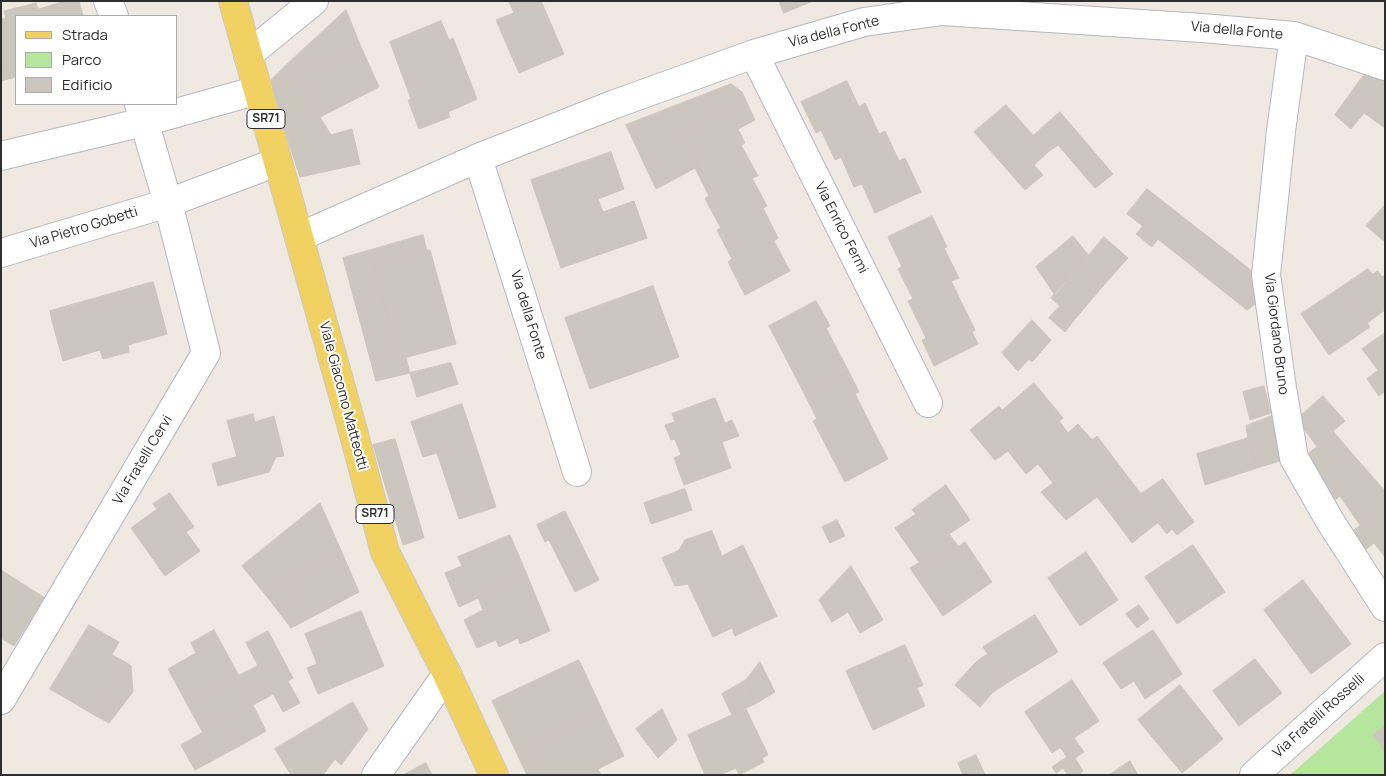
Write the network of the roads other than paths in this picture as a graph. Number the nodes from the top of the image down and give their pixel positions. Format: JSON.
{"nodes":[{"id":1,"x":108,"y":1,"type":"edge"},
{"id":2,"x":233,"y":1,"type":"edge"},
{"id":3,"x":314,"y":1,"type":"edge"},
{"id":4,"x":114,"y":15,"type":"edge"},
{"id":5,"x":1294,"y":36,"type":"junction"},
{"id":6,"x":754,"y":54,"type":"junction"},
{"id":7,"x":248,"y":55,"type":"junction"},
{"id":8,"x":1385,"y":66,"type":"edge"},
{"id":9,"x":258,"y":90,"type":"junction"},
{"id":10,"x":142,"y":113,"type":"edge"},
{"id":11,"x":1,"y":156,"type":"edge"},
{"id":12,"x":478,"y":158,"type":"junction"},
{"id":13,"x":278,"y":162,"type":"junction"},
{"id":14,"x":168,"y":203,"type":"junction"},
{"id":15,"x":298,"y":237,"type":"junction"},
{"id":16,"x":1,"y":253,"type":"edge"},
{"id":17,"x":928,"y":403,"type":"dead end"},
{"id":18,"x":577,"y":472,"type":"dead end"},
{"id":19,"x":1385,"y":607,"type":"edge"},
{"id":20,"x":1385,"y":657,"type":"edge"},
{"id":21,"x":447,"y":674,"type":"junction"},
{"id":22,"x":1,"y":700,"type":"edge"},
{"id":23,"x":376,"y":775,"type":"edge"},
{"id":24,"x":494,"y":775,"type":"edge"},
{"id":25,"x":1254,"y":775,"type":"edge"}],
"edges":[{"from":1,"to":4,"type":"street"},
{"from":2,"to":7,"type":"main road","name":"Viale Giacomo Matteotti","number":"SR71"},
{"from":3,"to":7,"type":"street"},
{"from":5,"to":6,"type":"street","name":"Via della Fonte"},
{"from":5,"to":8,"type":"street","name":"Via della Fonte"},
{"from":5,"to":19,"type":"street","name":"Via Giordano Bruno"},
{"from":6,"to":12,"type":"street","name":"Via della Fonte"},
{"from":6,"to":17,"type":"street","name":"Via Enrico Fermi"},
{"from":7,"to":9,"type":"main road","name":"Viale Giacomo Matteotti","number":"SR71"},
{"from":9,"to":10,"type":"street"},
{"from":9,"to":13,"type":"main road","name":"Viale Giacomo Matteotti","number":"SR71"},
{"from":10,"to":11,"type":"street"},
{"from":10,"to":14,"type":"street"},
{"from":12,"to":15,"type":"street","name":"Via della Fonte"},
{"from":12,"to":18,"type":"street","name":"Via della Fonte"},
{"from":13,"to":14,"type":"street","name":"Via Pietro Gobetti"},
{"from":13,"to":15,"type":"main road","name":"Viale Giacomo Matteotti","number":"SR71"},
{"from":14,"to":16,"type":"street","name":"Via Pietro Gobetti"},
{"from":14,"to":22,"type":"street","name":"Via Fratelli Cervi"},
{"from":15,"to":21,"type":"main road","name":"Viale Giacomo Matteotti","number":"SR71"},
{"from":20,"to":25,"type":"street","name":"Via Fratelli Rosselli"},
{"from":21,"to":23,"type":"street"},
{"from":21,"to":24,"type":"main road","name":"Viale Giacomo Matteotti","number":"SR71"}]}
